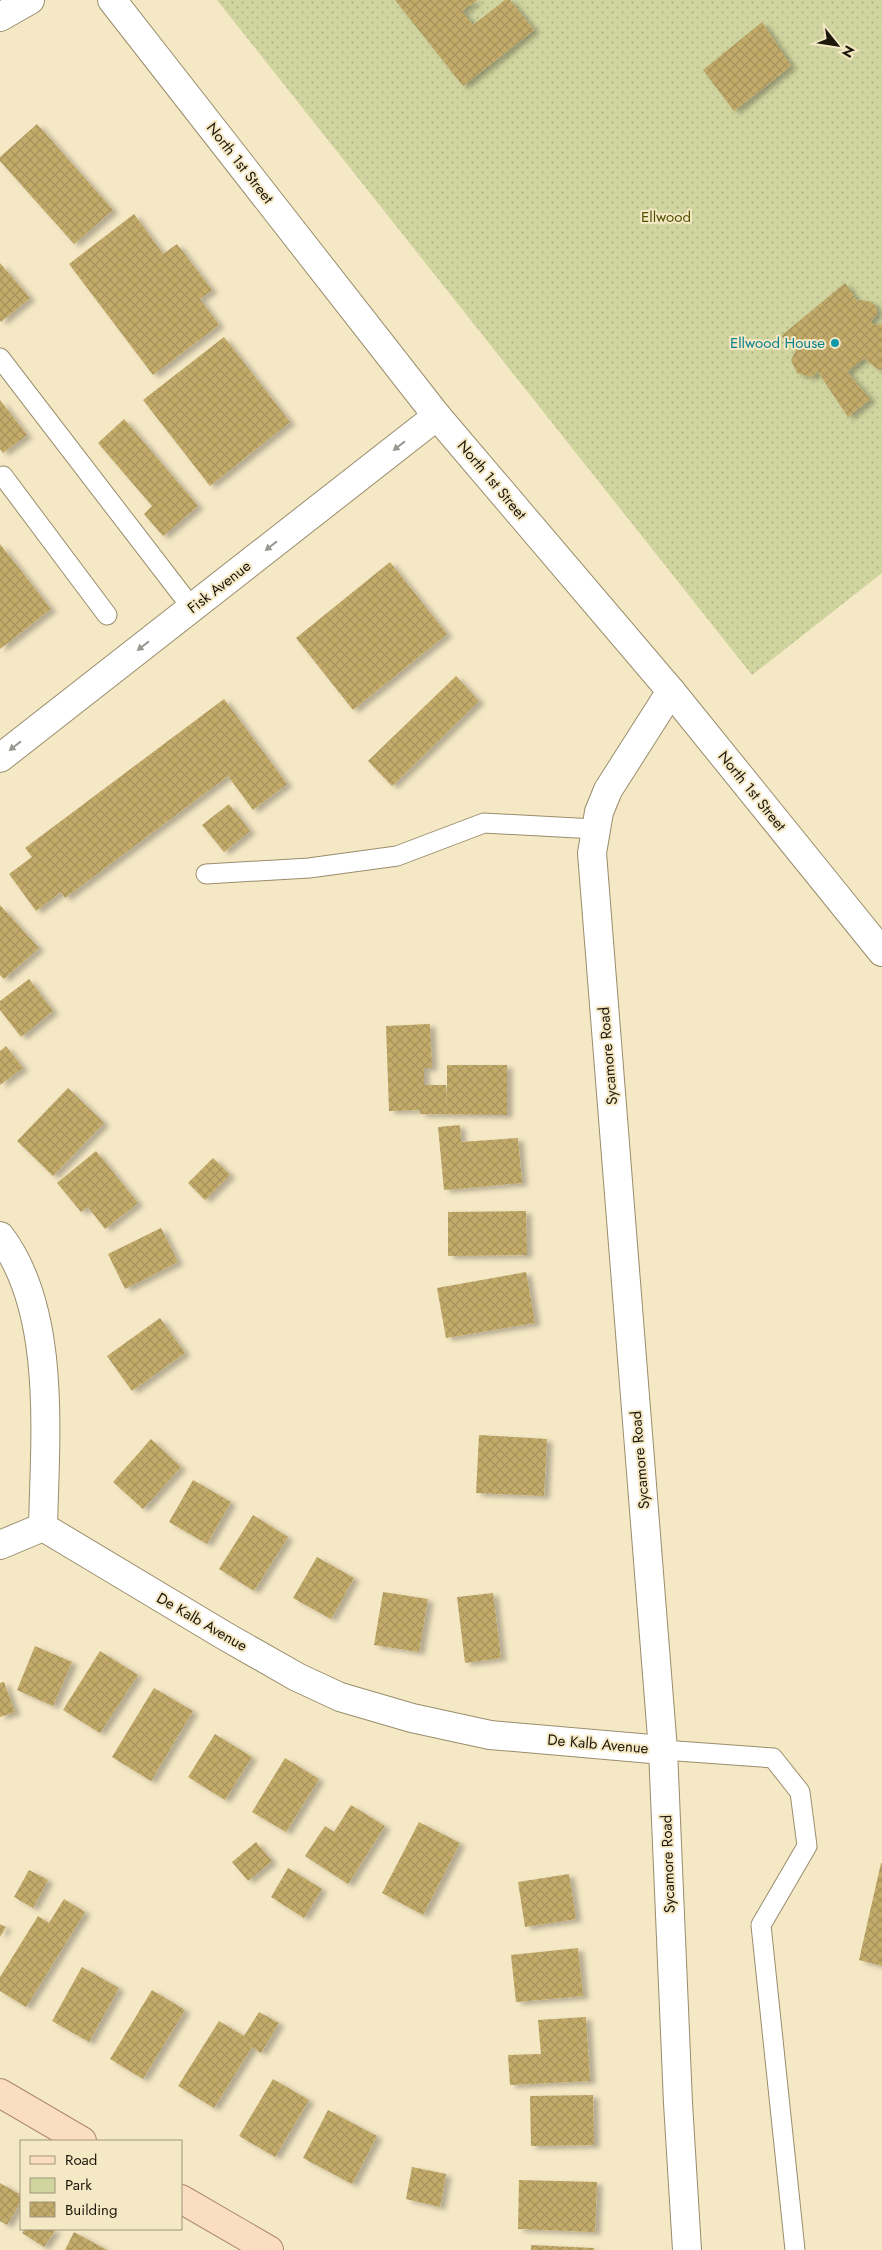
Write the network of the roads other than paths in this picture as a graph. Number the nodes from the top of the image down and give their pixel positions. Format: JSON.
{"nodes":[{"id":1,"x":30,"y":0,"type":"edge"},
{"id":2,"x":112,"y":0,"type":"edge"},
{"id":3,"x":0,"y":17,"type":"edge"},
{"id":4,"x":0,"y":358,"type":"edge"},
{"id":5,"x":437,"y":416,"type":"junction"},
{"id":6,"x":1,"y":476,"type":"edge"},
{"id":7,"x":192,"y":608,"type":"junction"},
{"id":8,"x":107,"y":614,"type":"dead end"},
{"id":9,"x":671,"y":691,"type":"junction"},
{"id":10,"x":0,"y":758,"type":"edge"},
{"id":11,"x":595,"y":829,"type":"junction"},
{"id":12,"x":206,"y":874,"type":"dead end"},
{"id":13,"x":882,"y":952,"type":"edge"},
{"id":14,"x":0,"y":1236,"type":"edge"},
{"id":15,"x":43,"y":1527,"type":"junction"},
{"id":16,"x":0,"y":1545,"type":"edge"},
{"id":17,"x":663,"y":1750,"type":"junction"},
{"id":18,"x":0,"y":2093,"type":"edge"},
{"id":19,"x":80,"y":2140,"type":"edge"},
{"id":20,"x":182,"y":2200,"type":"edge"},
{"id":21,"x":269,"y":2250,"type":"edge"},
{"id":22,"x":688,"y":2250,"type":"edge"},
{"id":23,"x":795,"y":2250,"type":"edge"}],
"edges":[{"from":1,"to":3,"type":"street"},
{"from":2,"to":5,"type":"street","name":"North 1st Street"},
{"from":4,"to":7,"type":"lane"},
{"from":5,"to":7,"type":"street","name":"Fisk Avenue","one_way":true},
{"from":5,"to":9,"type":"street","name":"North 1st Street"},
{"from":6,"to":8,"type":"lane"},
{"from":7,"to":10,"type":"street","name":"Fisk Avenue","one_way":true},
{"from":9,"to":11,"type":"street","name":"Sycamore Road"},
{"from":9,"to":13,"type":"street","name":"North 1st Street"},
{"from":11,"to":12,"type":"lane"},
{"from":11,"to":17,"type":"street","name":"Sycamore Road"},
{"from":14,"to":15,"type":"street"},
{"from":15,"to":16,"type":"street"},
{"from":15,"to":17,"type":"street","name":"De Kalb Avenue"},
{"from":17,"to":22,"type":"street","name":"Sycamore Road"},
{"from":17,"to":23,"type":"lane"},
{"from":18,"to":19,"type":"main road"},
{"from":20,"to":21,"type":"main road"}]}
